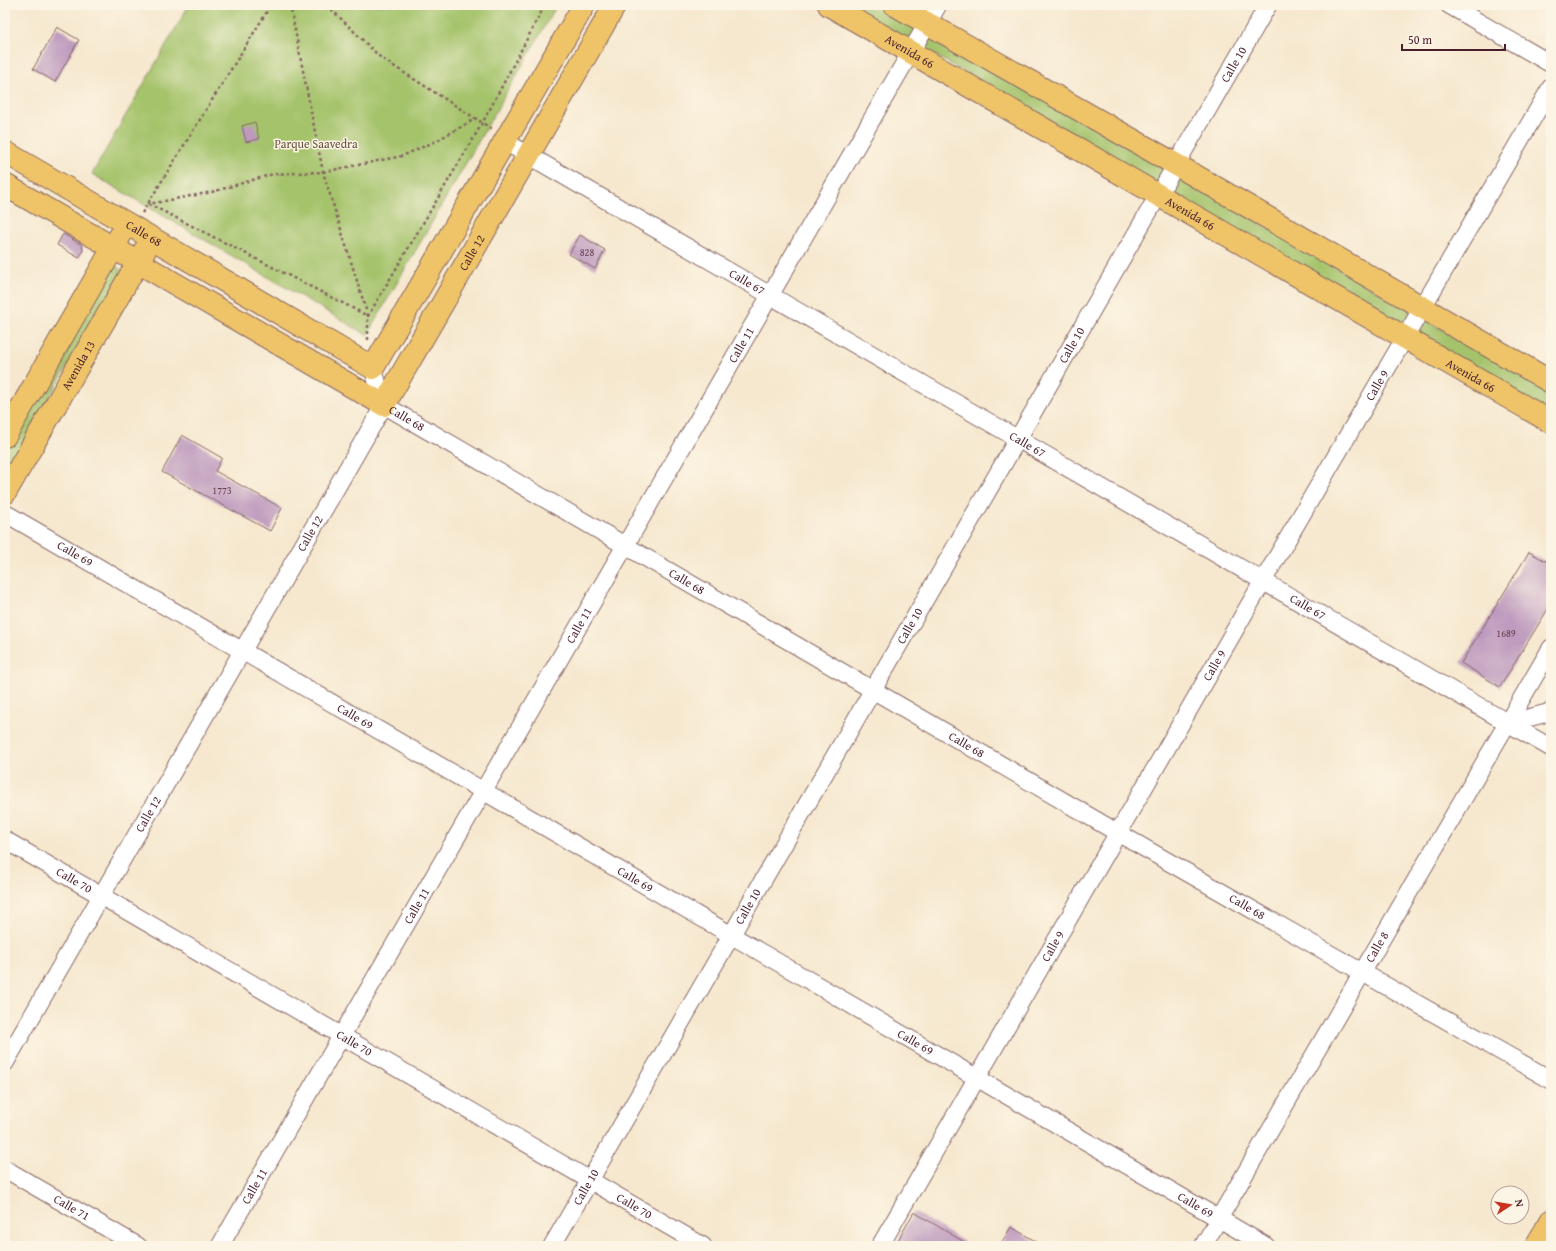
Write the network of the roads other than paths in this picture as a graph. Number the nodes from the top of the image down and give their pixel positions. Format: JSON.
{"nodes":[{"id":1,"x":584,"y":5,"type":"edge"},
{"id":2,"x":615,"y":5,"type":"edge"},
{"id":3,"x":829,"y":5,"type":"edge"},
{"id":4,"x":895,"y":5,"type":"edge"},
{"id":5,"x":938,"y":5,"type":"edge"},
{"id":6,"x":1268,"y":5,"type":"edge"},
{"id":7,"x":1449,"y":5,"type":"edge"},
{"id":8,"x":928,"y":24,"type":"junction"},
{"id":9,"x":911,"y":53,"type":"junction"},
{"id":10,"x":1551,"y":64,"type":"edge"},
{"id":11,"x":1551,"y":87,"type":"edge"},
{"id":12,"x":500,"y":138,"type":"junction"},
{"id":13,"x":5,"y":152,"type":"edge"},
{"id":14,"x":528,"y":155,"type":"junction"},
{"id":15,"x":1175,"y":164,"type":"junction"},
{"id":16,"x":5,"y":185,"type":"edge"},
{"id":17,"x":1157,"y":195,"type":"junction"},
{"id":18,"x":134,"y":219,"type":"junction"},
{"id":19,"x":152,"y":239,"type":"junction"},
{"id":20,"x":113,"y":248,"type":"junction"},
{"id":21,"x":138,"y":262,"type":"junction"},
{"id":22,"x":770,"y":296,"type":"junction"},
{"id":23,"x":1423,"y":308,"type":"junction"},
{"id":24,"x":1406,"y":338,"type":"junction"},
{"id":25,"x":373,"y":368,"type":"junction"},
{"id":26,"x":1551,"y":382,"type":"edge"},
{"id":27,"x":384,"y":405,"type":"junction"},
{"id":28,"x":1551,"y":422,"type":"edge"},
{"id":29,"x":5,"y":436,"type":"edge"},
{"id":30,"x":1017,"y":439,"type":"junction"},
{"id":31,"x":5,"y":493,"type":"edge"},
{"id":32,"x":5,"y":513,"type":"edge"},
{"id":33,"x":625,"y":546,"type":"junction"},
{"id":34,"x":1263,"y":581,"type":"junction"},
{"id":35,"x":1551,"y":648,"type":"edge"},
{"id":36,"x":242,"y":651,"type":"junction"},
{"id":37,"x":872,"y":690,"type":"junction"},
{"id":38,"x":1551,"y":712,"type":"edge"},
{"id":39,"x":1508,"y":723,"type":"junction"},
{"id":40,"x":1551,"y":748,"type":"edge"},
{"id":41,"x":483,"y":791,"type":"junction"},
{"id":42,"x":1118,"y":833,"type":"junction"},
{"id":43,"x":5,"y":840,"type":"edge"},
{"id":44,"x":101,"y":896,"type":"junction"},
{"id":45,"x":731,"y":935,"type":"junction"},
{"id":46,"x":1363,"y":971,"type":"junction"},
{"id":47,"x":342,"y":1036,"type":"junction"},
{"id":48,"x":5,"y":1063,"type":"edge"},
{"id":49,"x":977,"y":1078,"type":"junction"},
{"id":50,"x":1551,"y":1080,"type":"edge"},
{"id":51,"x":5,"y":1169,"type":"edge"},
{"id":52,"x":590,"y":1180,"type":"junction"},
{"id":53,"x":1218,"y":1219,"type":"junction"},
{"id":54,"x":1551,"y":1221,"type":"edge"},
{"id":55,"x":138,"y":1246,"type":"edge"},
{"id":56,"x":220,"y":1246,"type":"edge"},
{"id":57,"x":552,"y":1246,"type":"edge"},
{"id":58,"x":703,"y":1246,"type":"edge"},
{"id":59,"x":880,"y":1246,"type":"edge"},
{"id":60,"x":1203,"y":1246,"type":"edge"},
{"id":61,"x":1266,"y":1246,"type":"edge"},
{"id":62,"x":1536,"y":1246,"type":"edge"}],
"edges":[{"from":1,"to":12,"type":"main road"},
{"from":2,"to":14,"type":"main road","name":"Calle 12"},
{"from":3,"to":9,"type":"main road","name":"Avenida 66"},
{"from":4,"to":8,"type":"main road"},
{"from":5,"to":8,"type":"street","name":"Calle 11"},
{"from":6,"to":15,"type":"street","name":"Calle 10"},
{"from":7,"to":10,"type":"street"},
{"from":8,"to":9,"type":"street","name":"Calle 11"},
{"from":8,"to":15,"type":"main road"},
{"from":9,"to":17,"type":"main road","name":"Avenida 66"},
{"from":9,"to":22,"type":"street","name":"Calle 11"},
{"from":11,"to":23,"type":"street","name":"Calle 9"},
{"from":12,"to":14,"type":"street","name":"Calle 67"},
{"from":12,"to":25,"type":"main road"},
{"from":13,"to":18,"type":"main road","name":"Calle 68"},
{"from":14,"to":22,"type":"street","name":"Calle 67"},
{"from":14,"to":27,"type":"main road","name":"Calle 12"},
{"from":15,"to":17,"type":"street","name":"Calle 10"},
{"from":15,"to":23,"type":"main road"},
{"from":16,"to":20,"type":"main road","name":"Calle 68"},
{"from":17,"to":24,"type":"main road","name":"Avenida 66"},
{"from":17,"to":30,"type":"street","name":"Calle 10"},
{"from":18,"to":19,"type":"main road","name":"Calle 68"},
{"from":18,"to":20,"type":"main road"},
{"from":19,"to":21,"type":"main road","name":"Avenida 13"},
{"from":19,"to":25,"type":"main road","name":"Calle 68"},
{"from":20,"to":21,"type":"main road","name":"Calle 68"},
{"from":20,"to":29,"type":"main road"},
{"from":21,"to":27,"type":"main road","name":"Calle 68"},
{"from":21,"to":31,"type":"main road","name":"Avenida 13"},
{"from":22,"to":30,"type":"street","name":"Calle 67"},
{"from":22,"to":33,"type":"street","name":"Calle 11"},
{"from":23,"to":24,"type":"street","name":"Calle 9"},
{"from":23,"to":26,"type":"main road"},
{"from":24,"to":28,"type":"main road","name":"Avenida 66"},
{"from":24,"to":34,"type":"street","name":"Calle 9"},
{"from":25,"to":27,"type":"street","name":"Calle 68"},
{"from":27,"to":33,"type":"street","name":"Calle 68"},
{"from":27,"to":36,"type":"street","name":"Calle 12"},
{"from":30,"to":34,"type":"street","name":"Calle 67"},
{"from":30,"to":37,"type":"street","name":"Calle 10"},
{"from":32,"to":36,"type":"street","name":"Calle 69"},
{"from":33,"to":37,"type":"street","name":"Calle 68"},
{"from":33,"to":41,"type":"street","name":"Calle 11"},
{"from":34,"to":39,"type":"street","name":"Calle 67"},
{"from":34,"to":42,"type":"street","name":"Calle 9"},
{"from":35,"to":39,"type":"street","name":"Calle 8"},
{"from":36,"to":41,"type":"street","name":"Calle 69"},
{"from":36,"to":44,"type":"street","name":"Calle 12"},
{"from":37,"to":42,"type":"street","name":"Calle 68"},
{"from":37,"to":45,"type":"street","name":"Calle 10"},
{"from":38,"to":39,"type":"street"},
{"from":39,"to":40,"type":"street","name":"Calle 67"},
{"from":39,"to":46,"type":"street","name":"Calle 8"},
{"from":41,"to":45,"type":"street","name":"Calle 69"},
{"from":41,"to":47,"type":"street","name":"Calle 11"},
{"from":42,"to":46,"type":"street","name":"Calle 68"},
{"from":42,"to":49,"type":"street","name":"Calle 9"},
{"from":43,"to":44,"type":"street","name":"Calle 70"},
{"from":44,"to":47,"type":"street","name":"Calle 70"},
{"from":44,"to":48,"type":"street","name":"Calle 12"},
{"from":45,"to":49,"type":"street","name":"Calle 69"},
{"from":45,"to":52,"type":"street","name":"Calle 10"},
{"from":46,"to":50,"type":"street","name":"Calle 68"},
{"from":46,"to":53,"type":"street","name":"Calle 8"},
{"from":47,"to":52,"type":"street","name":"Calle 70"},
{"from":47,"to":56,"type":"street","name":"Calle 11"},
{"from":49,"to":53,"type":"street","name":"Calle 69"},
{"from":49,"to":59,"type":"street","name":"Calle 9"},
{"from":51,"to":55,"type":"street","name":"Calle 71"},
{"from":52,"to":57,"type":"street","name":"Calle 10"},
{"from":52,"to":58,"type":"street","name":"Calle 70"},
{"from":53,"to":60,"type":"street","name":"Calle 8"},
{"from":53,"to":61,"type":"street","name":"Calle 69"},
{"from":54,"to":62,"type":"main road"}]}
